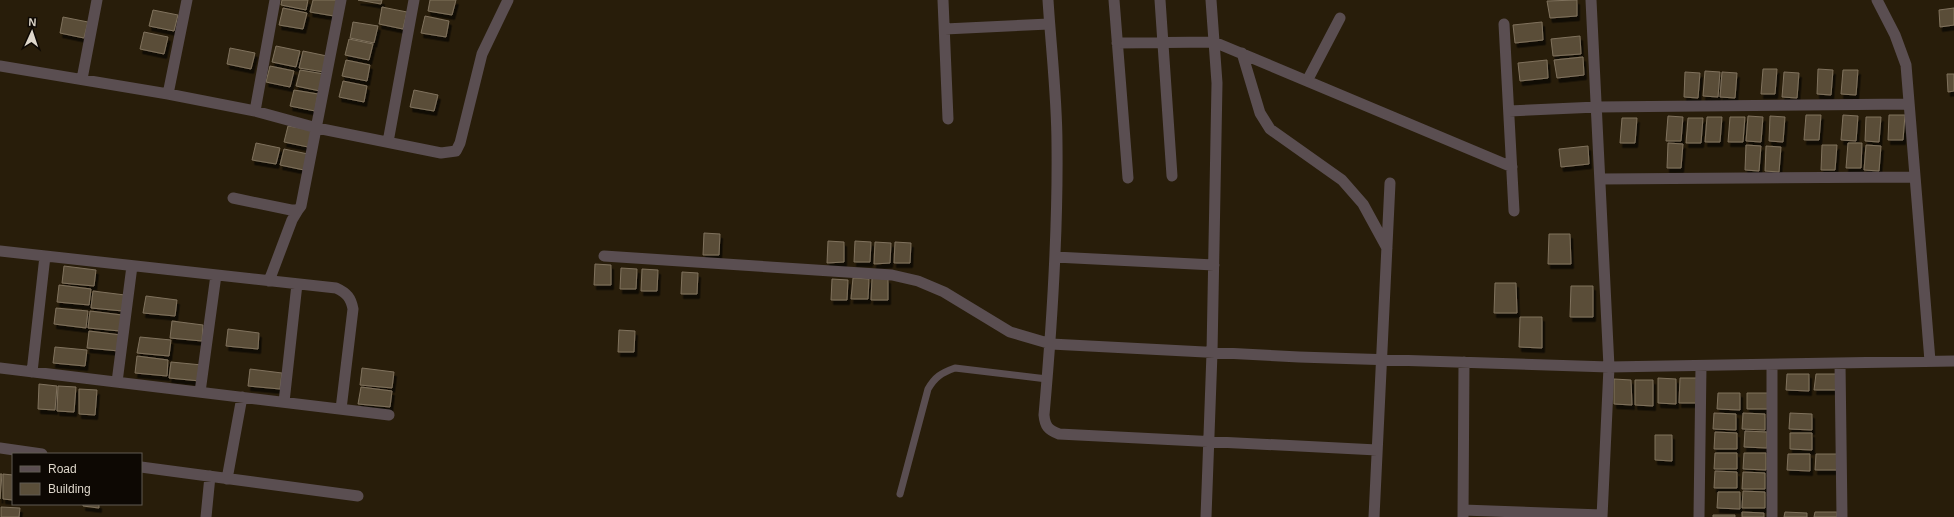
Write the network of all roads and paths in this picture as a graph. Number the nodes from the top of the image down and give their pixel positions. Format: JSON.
{"nodes":[{"id":1,"x":98,"y":0,"type":"edge"},
{"id":2,"x":187,"y":0,"type":"edge"},
{"id":3,"x":275,"y":0,"type":"edge"},
{"id":4,"x":341,"y":0,"type":"edge"},
{"id":5,"x":414,"y":0,"type":"edge"},
{"id":6,"x":508,"y":0,"type":"edge"},
{"id":7,"x":944,"y":0,"type":"edge"},
{"id":8,"x":1048,"y":0,"type":"edge"},
{"id":9,"x":1114,"y":0,"type":"edge"},
{"id":10,"x":1160,"y":0,"type":"edge"},
{"id":11,"x":1211,"y":0,"type":"edge"},
{"id":12,"x":1591,"y":0,"type":"edge"},
{"id":13,"x":1877,"y":0,"type":"edge"},
{"id":14,"x":1340,"y":18,"type":"dead end"},
{"id":15,"x":1049,"y":24,"type":"junction"},
{"id":16,"x":1504,"y":24,"type":"dead end"},
{"id":17,"x":945,"y":29,"type":"junction"},
{"id":18,"x":1163,"y":42,"type":"junction"},
{"id":19,"x":1214,"y":42,"type":"junction"},
{"id":20,"x":1117,"y":43,"type":"junction"},
{"id":21,"x":1242,"y":53,"type":"junction"},
{"id":22,"x":0,"y":66,"type":"edge"},
{"id":23,"x":82,"y":79,"type":"junction"},
{"id":24,"x":1307,"y":81,"type":"junction"},
{"id":25,"x":168,"y":94,"type":"junction"},
{"id":26,"x":1909,"y":104,"type":"junction"},
{"id":27,"x":1597,"y":108,"type":"junction"},
{"id":28,"x":255,"y":111,"type":"junction"},
{"id":29,"x":1509,"y":111,"type":"junction"},
{"id":30,"x":948,"y":119,"type":"dead end"},
{"id":31,"x":317,"y":128,"type":"junction"},
{"id":32,"x":388,"y":142,"type":"junction"},
{"id":33,"x":1512,"y":167,"type":"junction"},
{"id":34,"x":1172,"y":176,"type":"dead end"},
{"id":35,"x":1915,"y":177,"type":"junction"},
{"id":36,"x":1128,"y":178,"type":"dead end"},
{"id":37,"x":1601,"y":180,"type":"junction"},
{"id":38,"x":1390,"y":183,"type":"dead end"},
{"id":39,"x":233,"y":198,"type":"dead end"},
{"id":40,"x":298,"y":210,"type":"junction"},
{"id":41,"x":1514,"y":211,"type":"dead end"},
{"id":42,"x":1387,"y":248,"type":"junction"},
{"id":43,"x":0,"y":252,"type":"edge"},
{"id":44,"x":46,"y":256,"type":"junction"},
{"id":45,"x":604,"y":256,"type":"dead end"},
{"id":46,"x":1055,"y":257,"type":"junction"},
{"id":47,"x":1214,"y":265,"type":"junction"},
{"id":48,"x":132,"y":266,"type":"junction"},
{"id":49,"x":216,"y":275,"type":"junction"},
{"id":50,"x":269,"y":281,"type":"junction"},
{"id":51,"x":297,"y":284,"type":"junction"},
{"id":52,"x":1051,"y":344,"type":"junction"},
{"id":53,"x":1212,"y":353,"type":"junction"},
{"id":54,"x":1382,"y":360,"type":"junction"},
{"id":55,"x":1930,"y":361,"type":"junction"},
{"id":56,"x":1954,"y":361,"type":"edge"},
{"id":57,"x":1464,"y":362,"type":"junction"},
{"id":58,"x":1840,"y":363,"type":"junction"},
{"id":59,"x":1772,"y":364,"type":"junction"},
{"id":60,"x":1701,"y":366,"type":"junction"},
{"id":61,"x":1609,"y":367,"type":"junction"},
{"id":62,"x":0,"y":368,"type":"edge"},
{"id":63,"x":32,"y":372,"type":"junction"},
{"id":64,"x":1047,"y":379,"type":"junction"},
{"id":65,"x":117,"y":382,"type":"junction"},
{"id":66,"x":200,"y":392,"type":"junction"},
{"id":67,"x":242,"y":397,"type":"junction"},
{"id":68,"x":284,"y":402,"type":"junction"},
{"id":69,"x":341,"y":409,"type":"junction"},
{"id":70,"x":389,"y":415,"type":"dead end"},
{"id":71,"x":1209,"y":441,"type":"junction"},
{"id":72,"x":0,"y":448,"type":"edge"},
{"id":73,"x":1377,"y":450,"type":"junction"},
{"id":74,"x":35,"y":453,"type":"edge"},
{"id":75,"x":142,"y":467,"type":"edge"},
{"id":76,"x":210,"y":476,"type":"junction"},
{"id":77,"x":227,"y":479,"type":"junction"},
{"id":78,"x":900,"y":494,"type":"dead end"},
{"id":79,"x":358,"y":496,"type":"dead end"},
{"id":80,"x":1463,"y":513,"type":"edge"},
{"id":81,"x":1602,"y":516,"type":"edge"},
{"id":82,"x":206,"y":517,"type":"edge"},
{"id":83,"x":1206,"y":517,"type":"edge"},
{"id":84,"x":1374,"y":517,"type":"edge"},
{"id":85,"x":1699,"y":517,"type":"edge"},
{"id":86,"x":1772,"y":517,"type":"edge"},
{"id":87,"x":1842,"y":517,"type":"edge"}],
"edges":[{"from":1,"to":23,"type":"street"},
{"from":2,"to":25,"type":"street"},
{"from":3,"to":28,"type":"street"},
{"from":4,"to":31,"type":"street"},
{"from":5,"to":32,"type":"street"},
{"from":6,"to":32,"type":"street"},
{"from":7,"to":17,"type":"street"},
{"from":8,"to":15,"type":"street"},
{"from":9,"to":20,"type":"street"},
{"from":10,"to":18,"type":"street"},
{"from":11,"to":19,"type":"street"},
{"from":12,"to":27,"type":"street"},
{"from":13,"to":26,"type":"street"},
{"from":14,"to":24,"type":"street"},
{"from":15,"to":17,"type":"street"},
{"from":15,"to":46,"type":"street"},
{"from":16,"to":29,"type":"street"},
{"from":17,"to":30,"type":"street"},
{"from":18,"to":19,"type":"street"},
{"from":18,"to":20,"type":"street"},
{"from":18,"to":34,"type":"street"},
{"from":19,"to":21,"type":"street"},
{"from":19,"to":47,"type":"street"},
{"from":20,"to":36,"type":"street"},
{"from":21,"to":24,"type":"street"},
{"from":21,"to":42,"type":"street"},
{"from":22,"to":23,"type":"street"},
{"from":23,"to":25,"type":"street"},
{"from":24,"to":33,"type":"street"},
{"from":25,"to":28,"type":"street"},
{"from":26,"to":27,"type":"street"},
{"from":26,"to":35,"type":"street"},
{"from":27,"to":29,"type":"street"},
{"from":27,"to":37,"type":"street"},
{"from":28,"to":31,"type":"street"},
{"from":29,"to":33,"type":"street"},
{"from":31,"to":32,"type":"street"},
{"from":31,"to":40,"type":"street"},
{"from":33,"to":41,"type":"street"},
{"from":35,"to":37,"type":"street"},
{"from":35,"to":55,"type":"street"},
{"from":37,"to":61,"type":"street"},
{"from":38,"to":42,"type":"street"},
{"from":39,"to":40,"type":"street"},
{"from":40,"to":50,"type":"street"},
{"from":42,"to":54,"type":"street"},
{"from":43,"to":44,"type":"street"},
{"from":44,"to":48,"type":"street"},
{"from":44,"to":63,"type":"street"},
{"from":45,"to":52,"type":"street"},
{"from":46,"to":47,"type":"street"},
{"from":46,"to":52,"type":"street"},
{"from":47,"to":53,"type":"street"},
{"from":48,"to":49,"type":"street"},
{"from":48,"to":65,"type":"street"},
{"from":49,"to":50,"type":"street"},
{"from":49,"to":66,"type":"street"},
{"from":50,"to":51,"type":"street"},
{"from":51,"to":68,"type":"street"},
{"from":51,"to":69,"type":"street"},
{"from":52,"to":53,"type":"street"},
{"from":52,"to":64,"type":"street"},
{"from":53,"to":54,"type":"street"},
{"from":53,"to":71,"type":"street"},
{"from":54,"to":57,"type":"street"},
{"from":54,"to":73,"type":"street"},
{"from":55,"to":56,"type":"street"},
{"from":55,"to":58,"type":"street"},
{"from":57,"to":61,"type":"street"},
{"from":57,"to":80,"type":"street"},
{"from":58,"to":59,"type":"street"},
{"from":58,"to":87,"type":"street"},
{"from":59,"to":60,"type":"street"},
{"from":59,"to":86,"type":"street"},
{"from":60,"to":61,"type":"street"},
{"from":60,"to":85,"type":"street"},
{"from":61,"to":81,"type":"street"},
{"from":62,"to":63,"type":"street"},
{"from":63,"to":65,"type":"street"},
{"from":64,"to":71,"type":"street"},
{"from":64,"to":78,"type":"lane"},
{"from":65,"to":66,"type":"street"},
{"from":66,"to":67,"type":"street"},
{"from":67,"to":68,"type":"street"},
{"from":67,"to":77,"type":"street"},
{"from":68,"to":69,"type":"street"},
{"from":69,"to":70,"type":"street"},
{"from":71,"to":73,"type":"street"},
{"from":71,"to":83,"type":"street"},
{"from":72,"to":74,"type":"street"},
{"from":73,"to":84,"type":"street"},
{"from":75,"to":76,"type":"street"},
{"from":76,"to":77,"type":"street"},
{"from":76,"to":82,"type":"street"},
{"from":77,"to":79,"type":"street"},
{"from":80,"to":81,"type":"street"}]}
